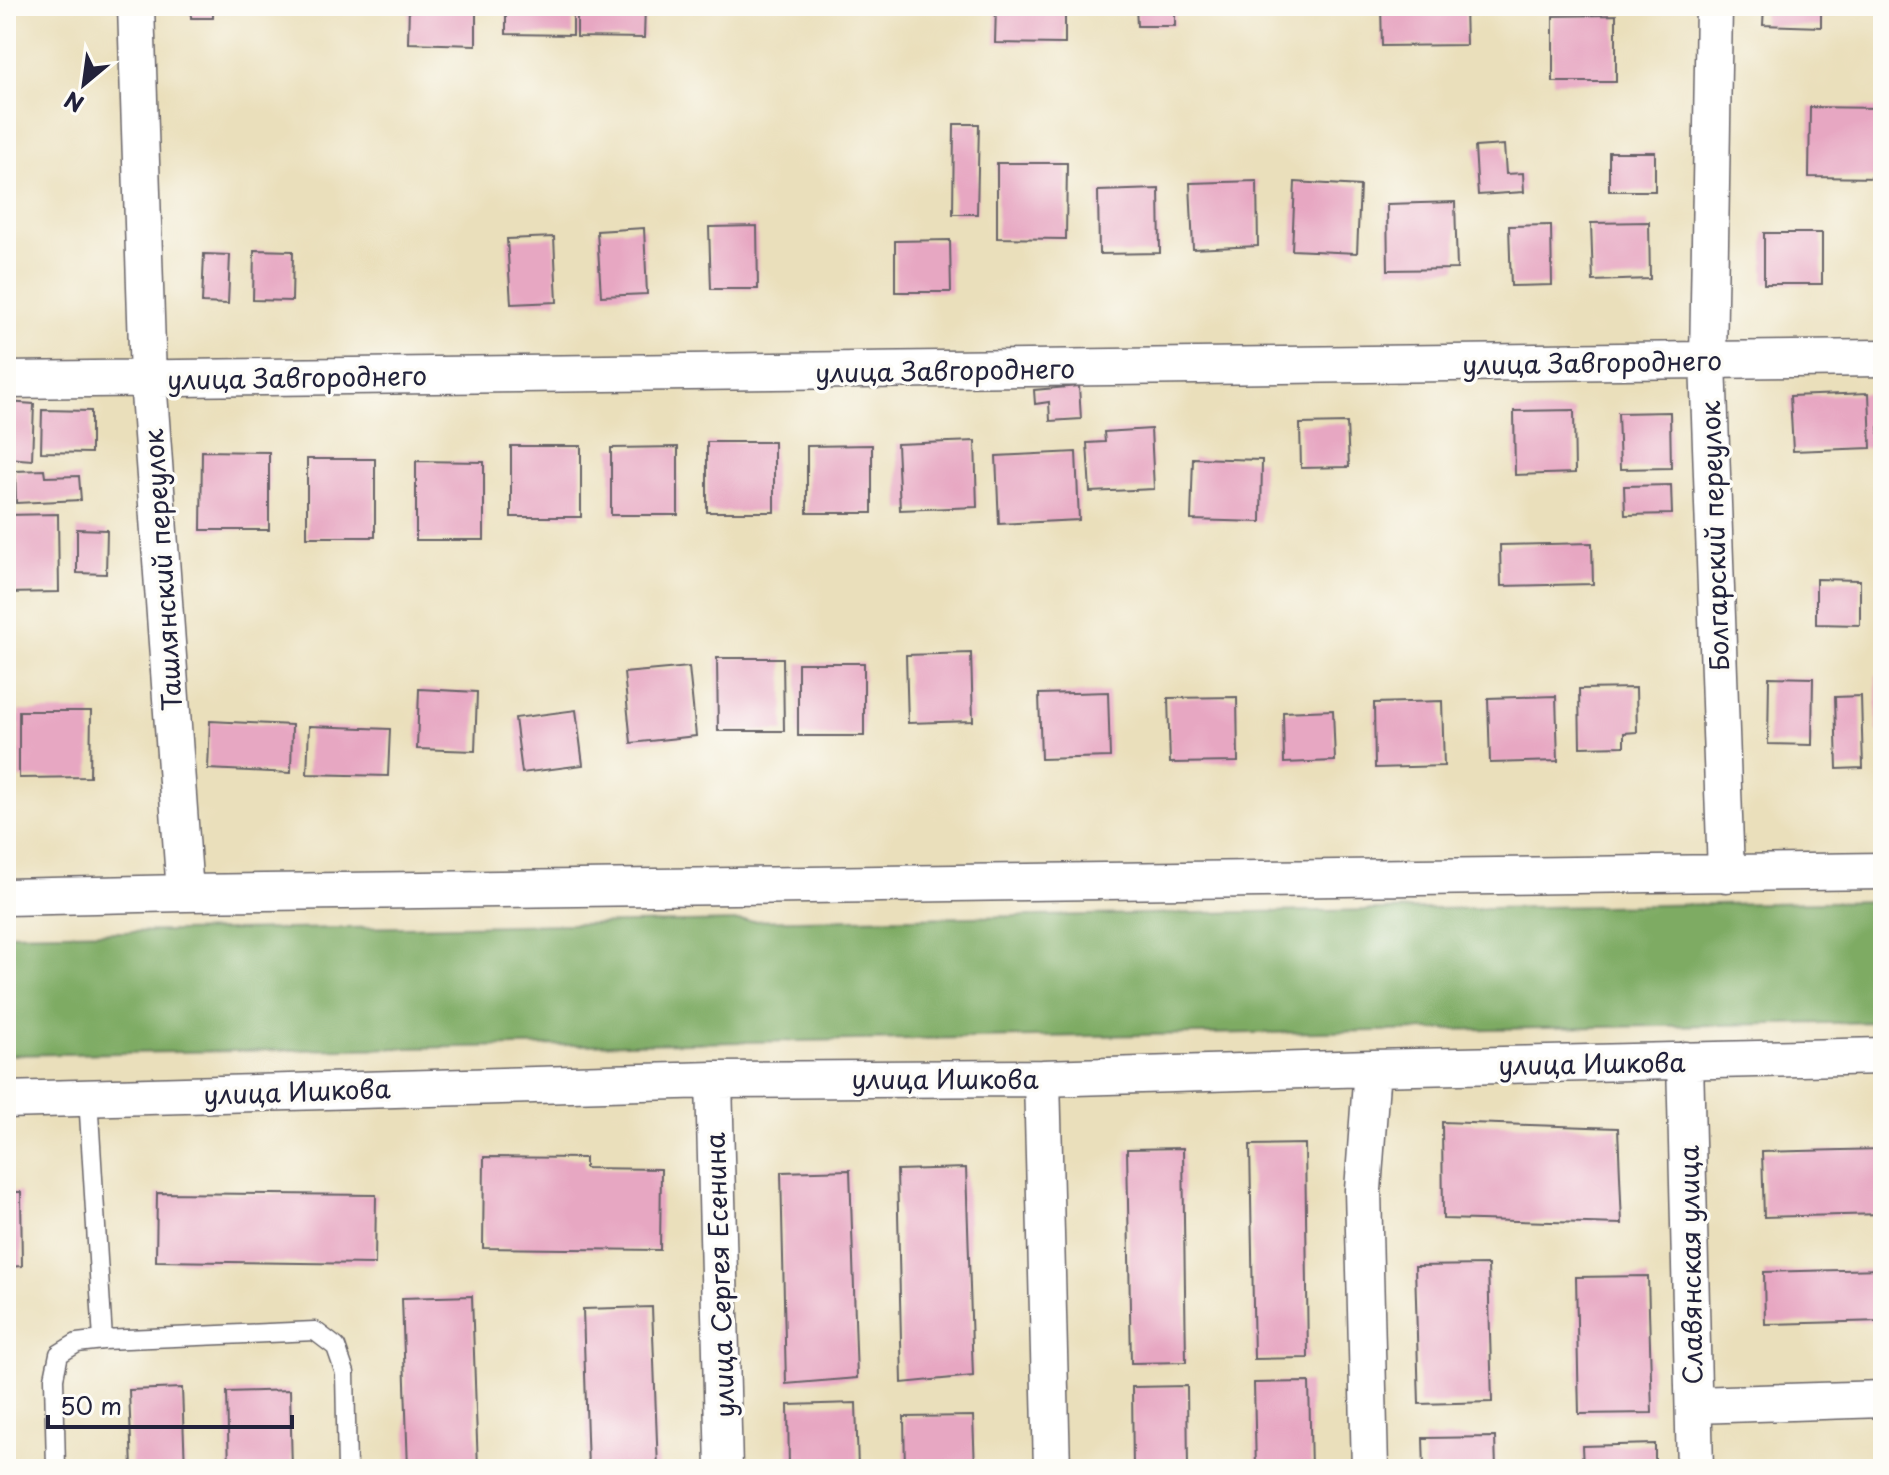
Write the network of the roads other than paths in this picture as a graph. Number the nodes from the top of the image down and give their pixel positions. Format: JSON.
{"nodes":[{"id":1,"x":136,"y":6,"type":"edge"},
{"id":2,"x":1714,"y":6,"type":"edge"},
{"id":3,"x":1883,"y":358,"type":"edge"},
{"id":4,"x":1708,"y":361,"type":"junction"},
{"id":5,"x":148,"y":379,"type":"junction"},
{"id":6,"x":6,"y":380,"type":"edge"},
{"id":7,"x":1883,"y":871,"type":"edge"},
{"id":8,"x":1726,"y":874,"type":"junction"},
{"id":9,"x":185,"y":893,"type":"junction"},
{"id":10,"x":6,"y":897,"type":"edge"},
{"id":11,"x":1883,"y":1056,"type":"edge"},
{"id":12,"x":1685,"y":1060,"type":"junction"},
{"id":13,"x":1372,"y":1068,"type":"junction"},
{"id":14,"x":1042,"y":1078,"type":"junction"},
{"id":15,"x":714,"y":1080,"type":"junction"},
{"id":16,"x":88,"y":1097,"type":"junction"},
{"id":17,"x":6,"y":1100,"type":"edge"},
{"id":18,"x":103,"y":1340,"type":"junction"},
{"id":19,"x":1883,"y":1399,"type":"edge"},
{"id":20,"x":1694,"y":1405,"type":"junction"},
{"id":21,"x":56,"y":1469,"type":"edge"},
{"id":22,"x":347,"y":1469,"type":"edge"},
{"id":23,"x":724,"y":1469,"type":"edge"},
{"id":24,"x":1052,"y":1469,"type":"edge"},
{"id":25,"x":1370,"y":1469,"type":"edge"},
{"id":26,"x":1695,"y":1469,"type":"edge"}],
"edges":[{"from":1,"to":5,"type":"street","name":"Ташлянский переулок"},
{"from":2,"to":4,"type":"street","name":"Болгарский переулок"},
{"from":3,"to":4,"type":"street","name":"улица Завгороднего"},
{"from":4,"to":5,"type":"street","name":"улица Завгороднего"},
{"from":4,"to":8,"type":"street","name":"Болгарский переулок"},
{"from":5,"to":6,"type":"street","name":"улица Завгороднего"},
{"from":5,"to":9,"type":"street","name":"Ташлянский переулок"},
{"from":7,"to":8,"type":"street"},
{"from":8,"to":9,"type":"street"},
{"from":9,"to":10,"type":"street"},
{"from":11,"to":12,"type":"street","name":"улица Ишкова"},
{"from":12,"to":13,"type":"street","name":"улица Ишкова"},
{"from":12,"to":20,"type":"street","name":"Славянская улица"},
{"from":13,"to":14,"type":"street","name":"улица Ишкова"},
{"from":13,"to":25,"type":"street"},
{"from":14,"to":15,"type":"street","name":"улица Ишкова"},
{"from":14,"to":24,"type":"street"},
{"from":15,"to":16,"type":"street","name":"улица Ишкова"},
{"from":15,"to":23,"type":"street","name":"улица Сергея Есенина"},
{"from":16,"to":17,"type":"street","name":"улица Ишкова"},
{"from":16,"to":18,"type":"lane"},
{"from":18,"to":21,"type":"lane"},
{"from":18,"to":22,"type":"lane"},
{"from":19,"to":20,"type":"street"},
{"from":20,"to":26,"type":"street","name":"Славянская улица"}]}
